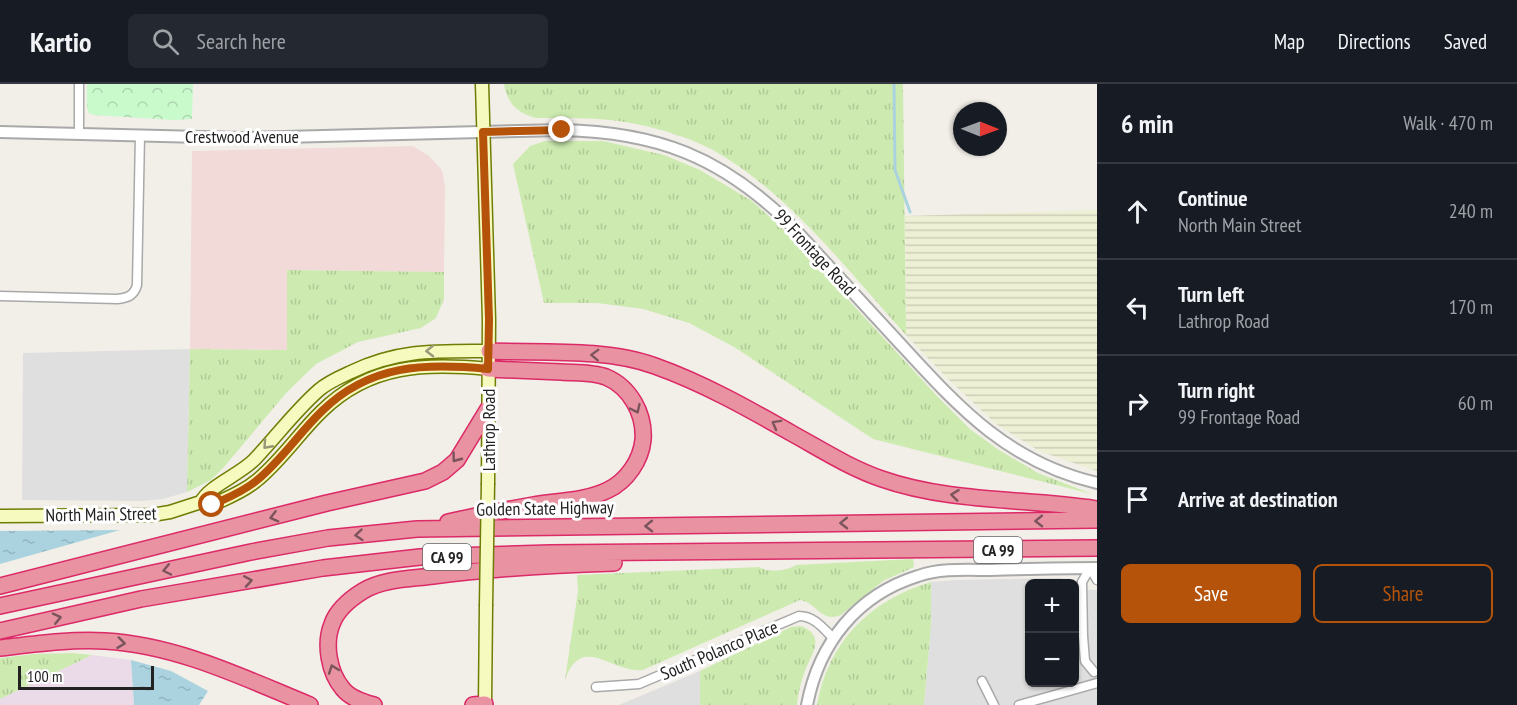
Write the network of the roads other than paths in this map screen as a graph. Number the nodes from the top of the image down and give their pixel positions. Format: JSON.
{"nodes":[{"id":1,"x":79,"y":84,"type":"edge"},
{"id":2,"x":482,"y":84,"type":"edge"},
{"id":3,"x":0,"y":132,"type":"edge"},
{"id":4,"x":483,"y":132,"type":"junction"},
{"id":5,"x":79,"y":133,"type":"junction"},
{"id":6,"x":140,"y":135,"type":"junction"},
{"id":7,"x":0,"y":296,"type":"edge"},
{"id":8,"x":489,"y":351,"type":"junction"},
{"id":9,"x":488,"y":369,"type":"junction"},
{"id":10,"x":488,"y":410,"type":"junction"},
{"id":11,"x":1097,"y":483,"type":"edge"},
{"id":12,"x":201,"y":502,"type":"junction"},
{"id":13,"x":1097,"y":509,"type":"edge"},
{"id":14,"x":0,"y":516,"type":"edge"},
{"id":15,"x":1097,"y":520,"type":"edge"},
{"id":16,"x":417,"y":529,"type":"junction"},
{"id":17,"x":1097,"y":548,"type":"edge"},
{"id":18,"x":900,"y":552,"type":"junction"},
{"id":19,"x":1094,"y":568,"type":"edge"},
{"id":20,"x":1097,"y":580,"type":"edge"},
{"id":21,"x":0,"y":586,"type":"edge"},
{"id":22,"x":0,"y":606,"type":"edge"},
{"id":23,"x":0,"y":631,"type":"edge"},
{"id":24,"x":833,"y":638,"type":"junction"},
{"id":25,"x":0,"y":648,"type":"edge"},
{"id":26,"x":1096,"y":668,"type":"edge"},
{"id":27,"x":982,"y":681,"type":"dead end"},
{"id":28,"x":1097,"y":684,"type":"edge"},
{"id":29,"x":596,"y":687,"type":"dead end"},
{"id":30,"x":310,"y":705,"type":"edge"},
{"id":31,"x":374,"y":705,"type":"edge"},
{"id":32,"x":472,"y":705,"type":"edge"},
{"id":33,"x":485,"y":705,"type":"edge"},
{"id":34,"x":807,"y":705,"type":"edge"},
{"id":35,"x":994,"y":705,"type":"edge"},
{"id":36,"x":1019,"y":705,"type":"edge"}],
"edges":[{"from":1,"to":5,"type":"street"},
{"from":2,"to":4,"type":"main road","name":"Lathrop Road"},
{"from":3,"to":5,"type":"street","name":"Crestwood Avenue"},
{"from":4,"to":6,"type":"street","name":"Crestwood Avenue"},
{"from":4,"to":8,"type":"main road","name":"Lathrop Road"},
{"from":4,"to":11,"type":"street","name":"99 Frontage Road"},
{"from":5,"to":6,"type":"street","name":"Crestwood Avenue"},
{"from":6,"to":7,"type":"street"},
{"from":8,"to":9,"type":"main road","name":"Lathrop Road"},
{"from":8,"to":12,"type":"main road","name":"North Main Street","one_way":true},
{"from":13,"to":8,"type":"highway","one_way":true},
{"from":9,"to":10,"type":"main road","name":"Lathrop Road"},
{"from":9,"to":12,"type":"main road","name":"North Main Street"},
{"from":9,"to":16,"type":"highway","one_way":true},
{"from":10,"to":21,"type":"highway","one_way":true},
{"from":10,"to":33,"type":"main road","name":"Lathrop Road","bridge":true},
{"from":12,"to":14,"type":"main road","name":"North Main Street"},
{"from":15,"to":16,"type":"highway","name":"Golden State Highway","number":"CA 99","one_way":true},
{"from":16,"to":22,"type":"highway","name":"Golden State Highway","number":"CA 99","one_way":true},
{"from":17,"to":18,"type":"highway","number":"CA 99"},
{"from":23,"to":18,"type":"highway","number":"CA 99","one_way":true},
{"from":31,"to":18,"type":"highway","one_way":true},
{"from":19,"to":20,"type":"street"},
{"from":19,"to":24,"type":"street"},
{"from":19,"to":26,"type":"street"},
{"from":24,"to":29,"type":"street","name":"South Polanco Place"},
{"from":24,"to":34,"type":"street"},
{"from":25,"to":30,"type":"highway","one_way":true},
{"from":26,"to":28,"type":"street"},
{"from":27,"to":35,"type":"street"},
{"from":28,"to":36,"type":"street"},
{"from":32,"to":33,"type":"highway"}]}
